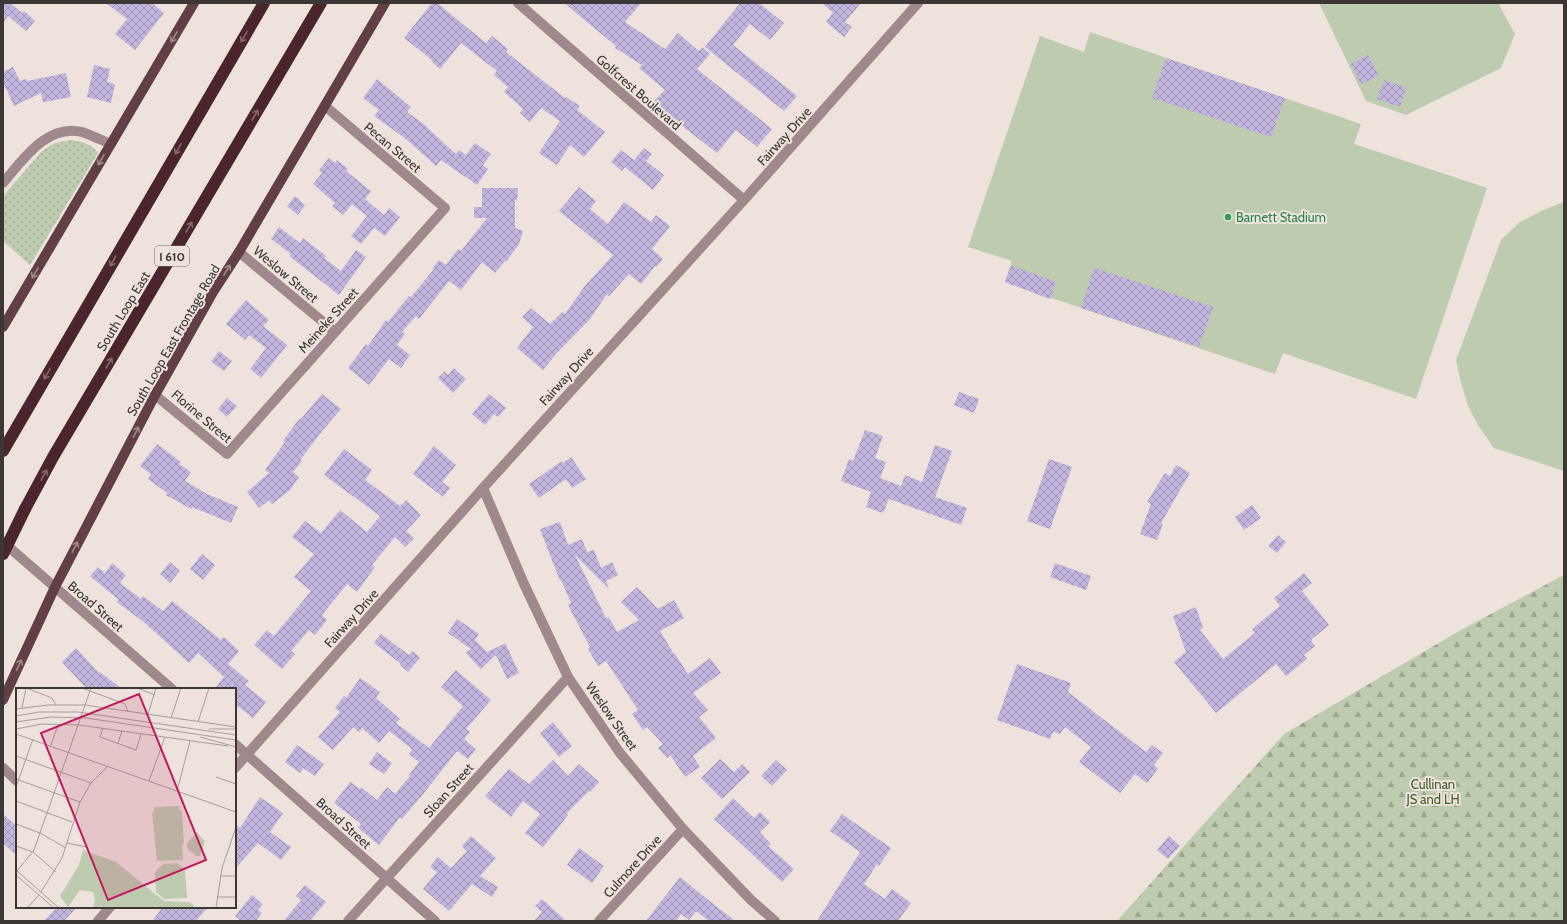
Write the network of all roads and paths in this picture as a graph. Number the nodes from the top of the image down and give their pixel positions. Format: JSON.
{"nodes":[{"id":1,"x":194,"y":3,"type":"edge"},
{"id":2,"x":264,"y":3,"type":"edge"},
{"id":3,"x":321,"y":3,"type":"edge"},
{"id":4,"x":385,"y":3,"type":"edge"},
{"id":5,"x":518,"y":3,"type":"edge"},
{"id":6,"x":912,"y":5,"type":"edge"},
{"id":7,"x":325,"y":106,"type":"junction"},
{"id":8,"x":111,"y":144,"type":"junction"},
{"id":9,"x":3,"y":183,"type":"edge"},
{"id":10,"x":744,"y":200,"type":"junction"},
{"id":11,"x":445,"y":208,"type":"joint"},
{"id":12,"x":238,"y":252,"type":"junction"},
{"id":13,"x":3,"y":327,"type":"edge"},
{"id":14,"x":334,"y":332,"type":"junction"},
{"id":15,"x":155,"y":395,"type":"junction"},
{"id":16,"x":232,"y":449,"type":"joint"},
{"id":17,"x":3,"y":451,"type":"edge"},
{"id":18,"x":483,"y":488,"type":"junction"},
{"id":19,"x":3,"y":542,"type":"edge"},
{"id":20,"x":3,"y":554,"type":"edge"},
{"id":21,"x":55,"y":587,"type":"junction"},
{"id":22,"x":568,"y":677,"type":"junction"},
{"id":23,"x":171,"y":688,"type":"edge"},
{"id":24,"x":3,"y":700,"type":"edge"},
{"id":25,"x":236,"y":745,"type":"edge"},
{"id":26,"x":247,"y":754,"type":"junction"},
{"id":27,"x":236,"y":767,"type":"edge"},
{"id":28,"x":3,"y":768,"type":"edge"},
{"id":29,"x":16,"y":780,"type":"edge"},
{"id":30,"x":683,"y":829,"type":"junction"},
{"id":31,"x":386,"y":878,"type":"junction"},
{"id":32,"x":109,"y":908,"type":"edge"},
{"id":33,"x":98,"y":921,"type":"edge"},
{"id":34,"x":348,"y":921,"type":"edge"},
{"id":35,"x":435,"y":921,"type":"edge"},
{"id":36,"x":599,"y":921,"type":"edge"},
{"id":37,"x":775,"y":921,"type":"edge"}],
"edges":[{"from":1,"to":8,"type":"main road","one_way":true},
{"from":2,"to":17,"type":"highway","one_way":true},
{"from":20,"to":3,"type":"highway","name":"South Loop East","number":"I 610","one_way":true,"bridge":true},
{"from":4,"to":7,"type":"main road","name":"South Loop East Frontage Road"},
{"from":5,"to":10,"type":"street","name":"Golfcrest Boulevard"},
{"from":6,"to":10,"type":"street","name":"Fairway Drive"},
{"from":7,"to":11,"type":"street","name":"Pecan Street"},
{"from":7,"to":12,"type":"main road","name":"South Loop East Frontage Road"},
{"from":8,"to":9,"type":"street"},
{"from":8,"to":13,"type":"main road","one_way":true},
{"from":10,"to":18,"type":"street","name":"Fairway Drive"},
{"from":11,"to":14,"type":"street","name":"Meineke Street"},
{"from":12,"to":14,"type":"street","name":"Weslow Street"},
{"from":15,"to":12,"type":"main road","name":"South Loop East Frontage Road","one_way":true},
{"from":14,"to":16,"type":"street","name":"Meineke Street"},
{"from":15,"to":16,"type":"street","name":"Florine Street"},
{"from":21,"to":15,"type":"main road","name":"South Loop East Frontage Road","one_way":true},
{"from":18,"to":22,"type":"street","name":"Weslow Street"},
{"from":18,"to":26,"type":"street","name":"Fairway Drive"},
{"from":19,"to":21,"type":"street","name":"Broad Street"},
{"from":21,"to":23,"type":"street","name":"Broad Street"},
{"from":24,"to":21,"type":"main road","name":"South Loop East Frontage Road","one_way":true},
{"from":22,"to":30,"type":"street","name":"Weslow Street"},
{"from":22,"to":31,"type":"street","name":"Sloan Street"},
{"from":25,"to":26,"type":"street","name":"Broad Street"},
{"from":26,"to":27,"type":"street","name":"Fairway Drive"},
{"from":26,"to":31,"type":"street","name":"Broad Street"},
{"from":28,"to":29,"type":"street"},
{"from":30,"to":36,"type":"street","name":"Culmore Drive"},
{"from":30,"to":37,"type":"street","name":"Weslow Street"},
{"from":31,"to":34,"type":"street","name":"Sloan Street"},
{"from":31,"to":35,"type":"street","name":"Broad Street"},
{"from":32,"to":33,"type":"street"}]}
